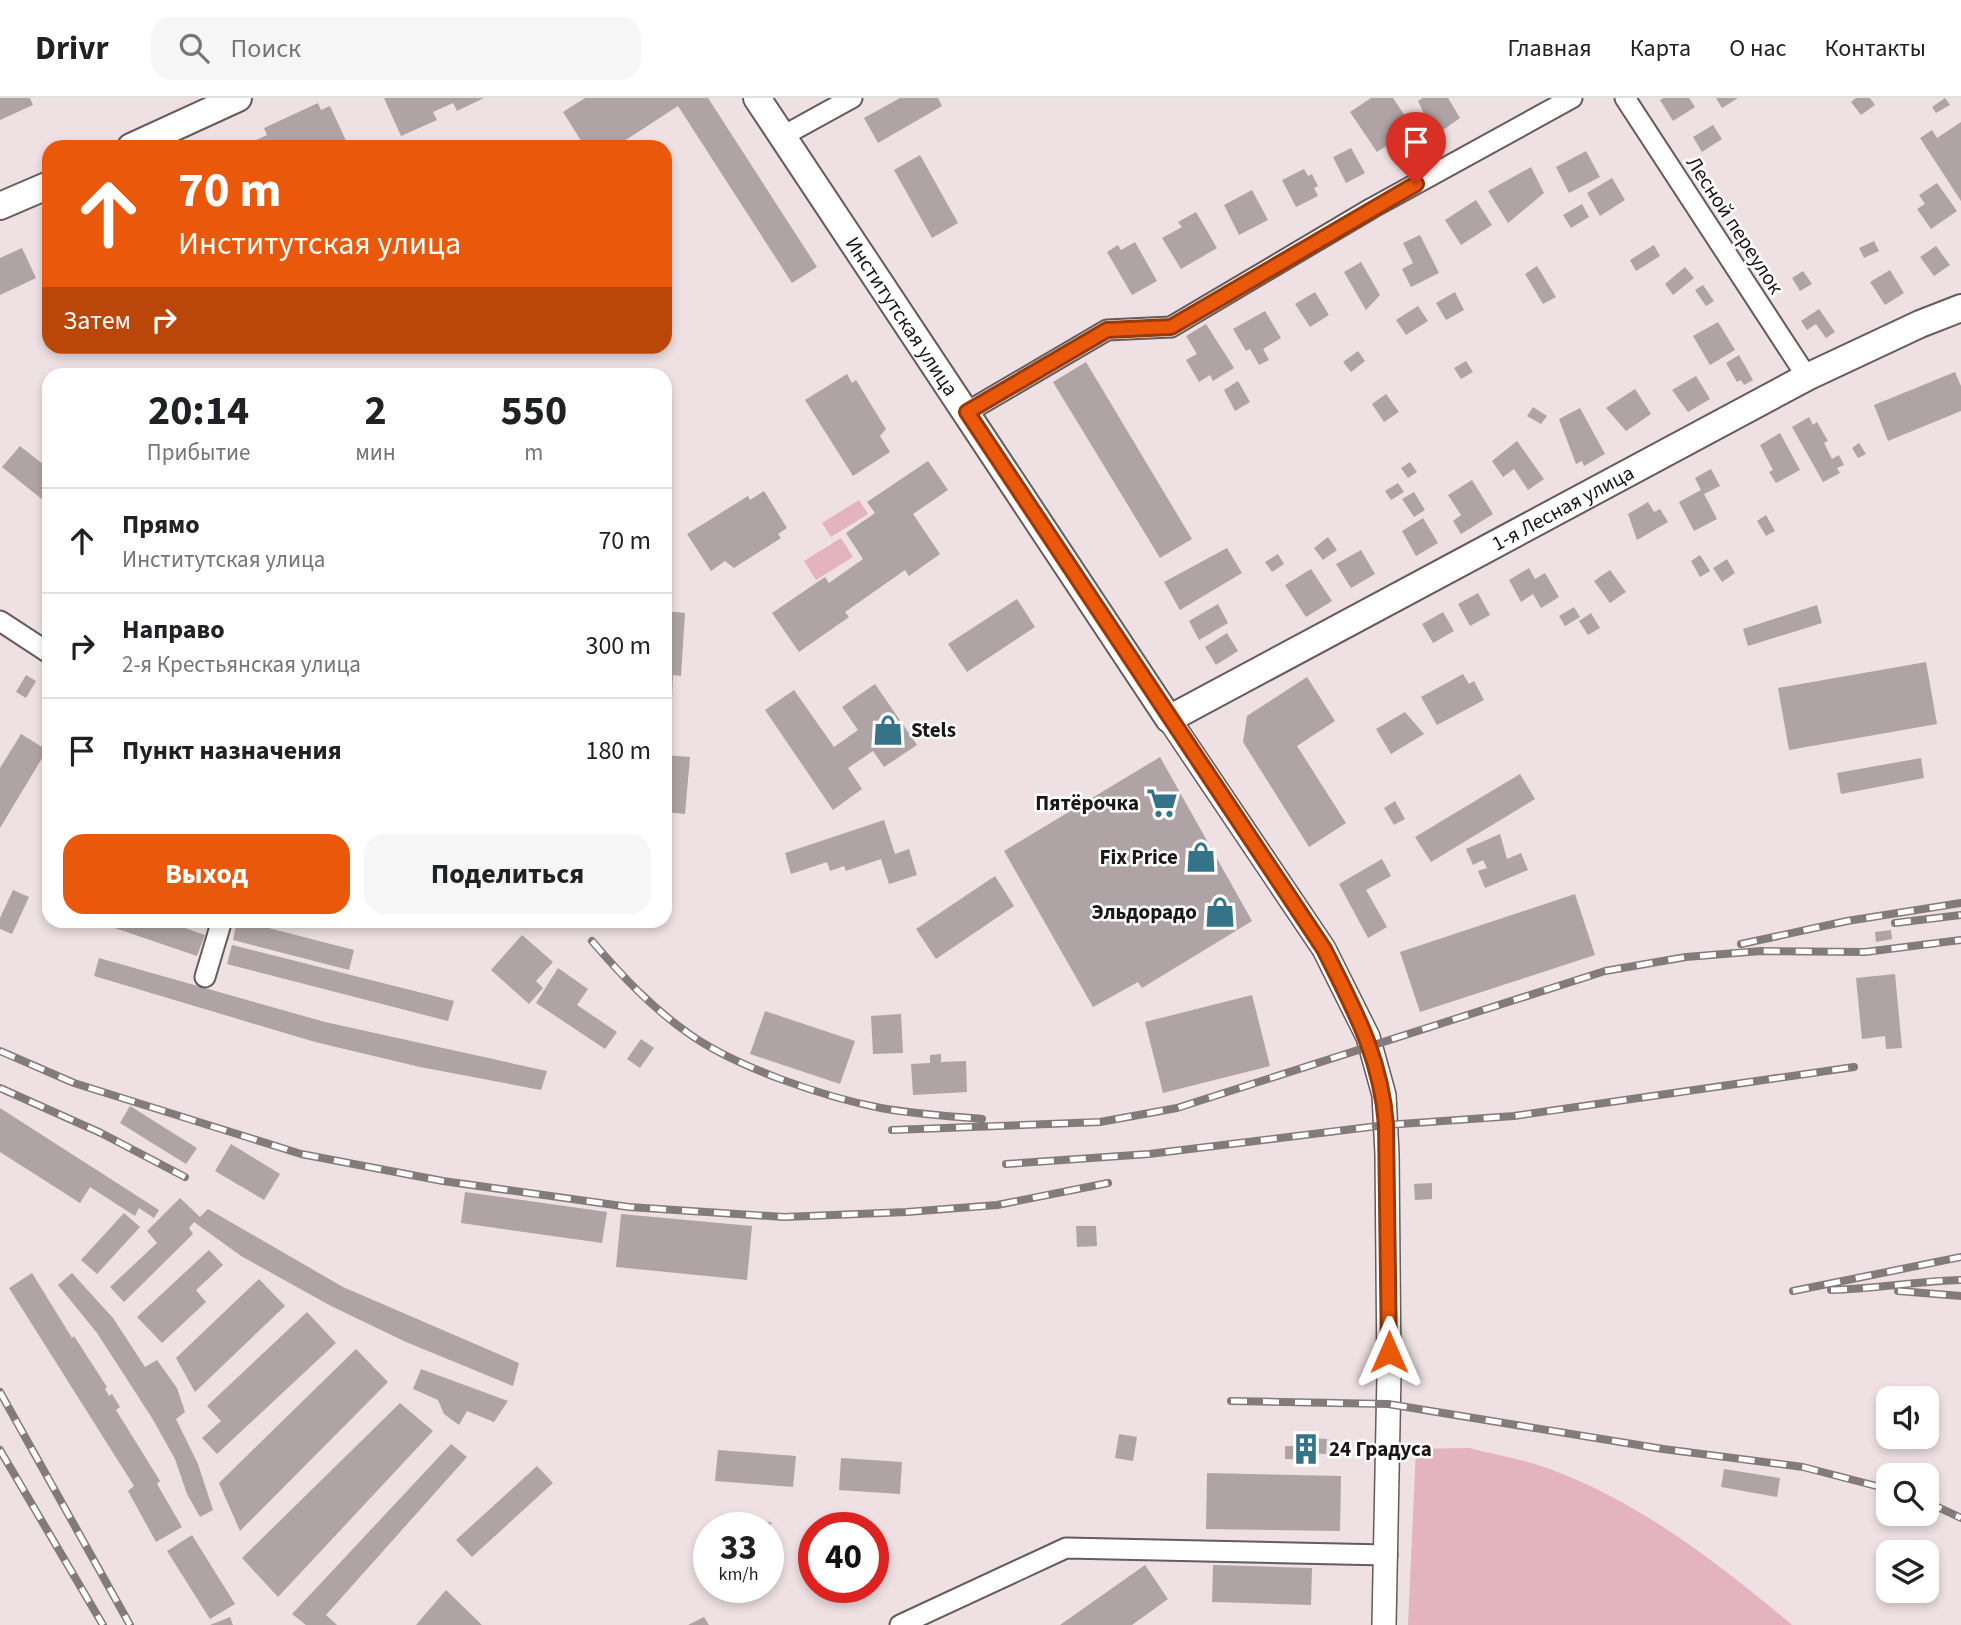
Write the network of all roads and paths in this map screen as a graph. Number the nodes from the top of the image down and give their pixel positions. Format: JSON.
{"nodes":[{"id":1,"x":238,"y":98,"type":"edge"},
{"id":2,"x":757,"y":98,"type":"edge"},
{"id":3,"x":852,"y":98,"type":"edge"},
{"id":4,"x":1572,"y":98,"type":"edge"},
{"id":5,"x":1625,"y":98,"type":"edge"},
{"id":6,"x":780,"y":138,"type":"junction"},
{"id":7,"x":146,"y":140,"type":"edge"},
{"id":8,"x":42,"y":187,"type":"edge"},
{"id":9,"x":0,"y":206,"type":"edge"},
{"id":10,"x":1961,"y":308,"type":"edge"},
{"id":11,"x":1807,"y":377,"type":"junction"},
{"id":12,"x":967,"y":412,"type":"junction"},
{"id":13,"x":0,"y":621,"type":"edge"},
{"id":14,"x":42,"y":648,"type":"edge"},
{"id":15,"x":1169,"y":719,"type":"junction"},
{"id":16,"x":220,"y":928,"type":"edge"},
{"id":17,"x":205,"y":977,"type":"dead end"},
{"id":18,"x":1387,"y":1555,"type":"junction"},
{"id":19,"x":900,"y":1625,"type":"edge"},
{"id":20,"x":1384,"y":1625,"type":"edge"}],
"edges":[{"from":1,"to":7,"type":"main road"},
{"from":2,"to":6,"type":"main road","name":"Институтская улица"},
{"from":3,"to":6,"type":"street"},
{"from":4,"to":12,"type":"street"},
{"from":5,"to":11,"type":"street","name":"Лесной переулок"},
{"from":6,"to":12,"type":"main road","name":"Институтская улица"},
{"from":8,"to":9,"type":"main road"},
{"from":10,"to":11,"type":"main road","name":"1-я Лесная улица"},
{"from":11,"to":15,"type":"main road","name":"1-я Лесная улица"},
{"from":12,"to":15,"type":"main road","name":"Институтская улица"},
{"from":13,"to":14,"type":"street"},
{"from":15,"to":18,"type":"street","name":"Институтская улица"},
{"from":16,"to":17,"type":"street"},
{"from":18,"to":19,"type":"street"},
{"from":18,"to":20,"type":"street","name":"Институтская улица"}]}
